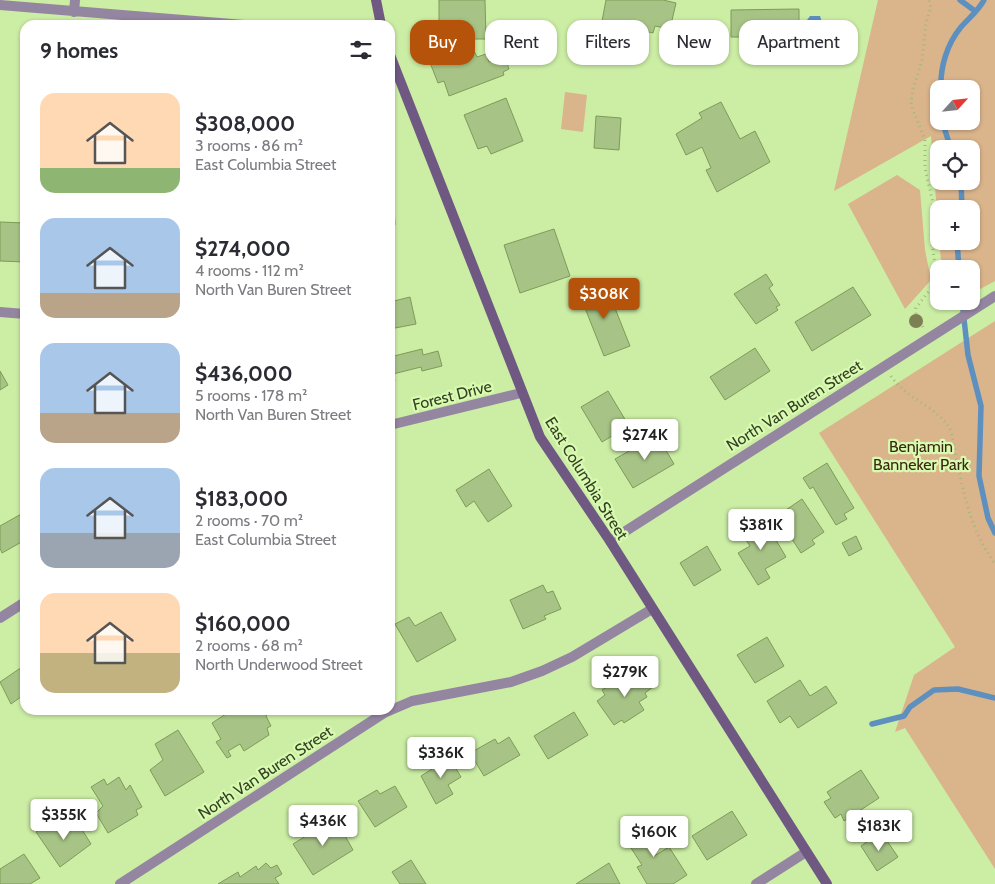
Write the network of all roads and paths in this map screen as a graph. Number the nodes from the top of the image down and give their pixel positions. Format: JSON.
{"nodes":[{"id":1,"x":75,"y":0,"type":"edge"},
{"id":2,"x":376,"y":0,"type":"edge"},
{"id":3,"x":929,"y":0,"type":"edge"},
{"id":4,"x":0,"y":5,"type":"edge"},
{"id":5,"x":74,"y":12,"type":"junction"},
{"id":6,"x":179,"y":20,"type":"edge"},
{"id":7,"x":380,"y":20,"type":"edge"},
{"id":8,"x":395,"y":68,"type":"edge"},
{"id":9,"x":995,"y":296,"type":"edge"},
{"id":10,"x":0,"y":312,"type":"edge"},
{"id":11,"x":20,"y":314,"type":"edge"},
{"id":12,"x":925,"y":330,"type":"dead end"},
{"id":13,"x":885,"y":366,"type":"junction"},
{"id":14,"x":521,"y":393,"type":"junction"},
{"id":15,"x":395,"y":424,"type":"edge"},
{"id":16,"x":610,"y":541,"type":"junction"},
{"id":17,"x":995,"y":564,"type":"edge"},
{"id":18,"x":20,"y":605,"type":"edge"},
{"id":19,"x":652,"y":608,"type":"junction"},
{"id":20,"x":0,"y":618,"type":"edge"},
{"id":21,"x":395,"y":708,"type":"edge"},
{"id":22,"x":381,"y":715,"type":"edge"},
{"id":23,"x":806,"y":852,"type":"junction"},
{"id":24,"x":120,"y":884,"type":"edge"},
{"id":25,"x":756,"y":884,"type":"edge"},
{"id":26,"x":827,"y":884,"type":"edge"}],
"edges":[{"from":1,"to":5,"type":"street"},
{"from":2,"to":7,"type":"street"},
{"from":3,"to":12,"type":"path"},
{"from":4,"to":5,"type":"street"},
{"from":5,"to":6,"type":"street"},
{"from":8,"to":14,"type":"street","name":"East Columbia Street"},
{"from":9,"to":13,"type":"street","name":"North Van Buren Street"},
{"from":10,"to":11,"type":"street"},
{"from":13,"to":16,"type":"street","name":"North Van Buren Street"},
{"from":13,"to":17,"type":"path"},
{"from":14,"to":15,"type":"street","name":"Forest Drive"},
{"from":14,"to":16,"type":"street","name":"East Columbia Street"},
{"from":16,"to":19,"type":"street","name":"East Columbia Street"},
{"from":18,"to":20,"type":"street"},
{"from":19,"to":21,"type":"street","name":"North Van Buren Street"},
{"from":19,"to":23,"type":"street","name":"East Columbia Street"},
{"from":22,"to":24,"type":"street","name":"North Van Buren Street"},
{"from":23,"to":25,"type":"street"},
{"from":23,"to":26,"type":"street","name":"East Columbia Street"}]}
